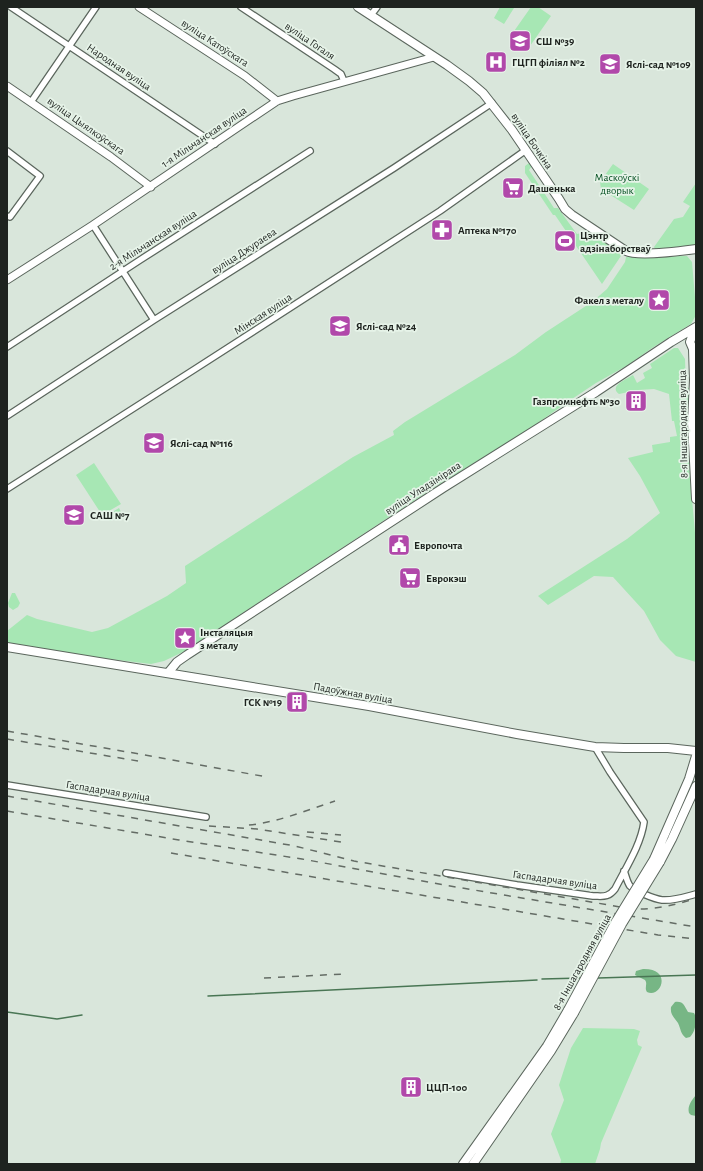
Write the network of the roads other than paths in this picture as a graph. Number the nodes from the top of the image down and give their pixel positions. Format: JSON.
{"nodes":[{"id":1,"x":11,"y":7,"type":"edge"},
{"id":2,"x":96,"y":7,"type":"edge"},
{"id":3,"x":139,"y":7,"type":"edge"},
{"id":4,"x":241,"y":7,"type":"edge"},
{"id":5,"x":358,"y":7,"type":"edge"},
{"id":6,"x":377,"y":7,"type":"edge"},
{"id":7,"x":371,"y":16,"type":"junction"},
{"id":8,"x":70,"y":46,"type":"junction"},
{"id":9,"x":434,"y":57,"type":"junction"},
{"id":10,"x":344,"y":81,"type":"junction"},
{"id":11,"x":7,"y":86,"type":"edge"},
{"id":12,"x":277,"y":101,"type":"junction"},
{"id":13,"x":31,"y":102,"type":"junction"},
{"id":14,"x":492,"y":103,"type":"junction"},
{"id":15,"x":215,"y":144,"type":"junction"},
{"id":16,"x":526,"y":150,"type":"junction"},
{"id":17,"x":7,"y":151,"type":"edge"},
{"id":18,"x":310,"y":151,"type":"dead end"},
{"id":19,"x":151,"y":187,"type":"junction"},
{"id":20,"x":7,"y":216,"type":"edge"},
{"id":21,"x":93,"y":225,"type":"junction"},
{"id":22,"x":696,"y":249,"type":"edge"},
{"id":23,"x":123,"y":272,"type":"junction"},
{"id":24,"x":7,"y":280,"type":"edge"},
{"id":25,"x":154,"y":320,"type":"junction"},
{"id":26,"x":696,"y":328,"type":"edge"},
{"id":27,"x":676,"y":339,"type":"junction"},
{"id":28,"x":7,"y":347,"type":"edge"},
{"id":29,"x":693,"y":349,"type":"junction"},
{"id":30,"x":7,"y":416,"type":"edge"},
{"id":31,"x":7,"y":489,"type":"edge"},
{"id":32,"x":696,"y":499,"type":"edge"},
{"id":33,"x":7,"y":647,"type":"edge"},
{"id":34,"x":168,"y":673,"type":"junction"},
{"id":35,"x":595,"y":747,"type":"junction"},
{"id":36,"x":696,"y":751,"type":"edge"},
{"id":37,"x":696,"y":756,"type":"edge"},
{"id":38,"x":7,"y":785,"type":"edge"},
{"id":39,"x":696,"y":786,"type":"edge"},
{"id":40,"x":206,"y":817,"type":"dead end"},
{"id":41,"x":657,"y":861,"type":"junction"},
{"id":42,"x":624,"y":871,"type":"junction"},
{"id":43,"x":446,"y":872,"type":"dead end"},
{"id":44,"x":696,"y":894,"type":"edge"},
{"id":45,"x":478,"y":1150,"type":"junction"},
{"id":46,"x":463,"y":1164,"type":"edge"},
{"id":47,"x":473,"y":1164,"type":"edge"}],
"edges":[{"from":1,"to":8,"type":"street","name":"Народная вуліца"},
{"from":2,"to":8,"type":"street"},
{"from":3,"to":12,"type":"street","name":"вуліца Катоўскага"},
{"from":4,"to":10,"type":"street","name":"вуліца Гогаля"},
{"from":5,"to":7,"type":"main road","name":"вуліца Бочкіна"},
{"from":6,"to":7,"type":"street"},
{"from":7,"to":9,"type":"main road","name":"вуліца Бочкіна"},
{"from":8,"to":13,"type":"street"},
{"from":8,"to":15,"type":"street","name":"Народная вуліца"},
{"from":9,"to":10,"type":"street","name":"1-я Мільчанская вуліца"},
{"from":9,"to":14,"type":"main road","name":"вуліца Бочкіна"},
{"from":10,"to":12,"type":"street","name":"1-я Мільчанская вуліца"},
{"from":11,"to":13,"type":"street","name":"вуліца Цыялкоўскага"},
{"from":12,"to":15,"type":"street","name":"1-я Мільчанская вуліца"},
{"from":13,"to":19,"type":"street","name":"вуліца Цыялкоўскага"},
{"from":14,"to":16,"type":"main road","name":"вуліца Бочкіна"},
{"from":14,"to":25,"type":"street","name":"вуліца Джураева"},
{"from":15,"to":19,"type":"street","name":"1-я Мільчанская вуліца"},
{"from":16,"to":22,"type":"main road","name":"вуліца Бочкіна"},
{"from":16,"to":31,"type":"street","name":"Мінская вуліца"},
{"from":17,"to":20,"type":"street"},
{"from":18,"to":23,"type":"street","name":"2-я Мільчанская вуліца"},
{"from":19,"to":21,"type":"street","name":"1-я Мільчанская вуліца"},
{"from":21,"to":23,"type":"street"},
{"from":21,"to":24,"type":"street","name":"1-я Мільчанская вуліца"},
{"from":23,"to":25,"type":"street"},
{"from":23,"to":28,"type":"street","name":"2-я Мільчанская вуліца"},
{"from":25,"to":30,"type":"street","name":"вуліца Джураева"},
{"from":26,"to":27,"type":"main road","name":"вуліца Уладзімірава"},
{"from":26,"to":29,"type":"main road","name":"8-я Іншагародняя вуліца"},
{"from":27,"to":29,"type":"main road"},
{"from":27,"to":34,"type":"main road","name":"вуліца Уладзімірава"},
{"from":29,"to":32,"type":"main road","name":"8-я Іншагародняя вуліца"},
{"from":33,"to":34,"type":"main road","name":"Падоўжная вуліца"},
{"from":34,"to":35,"type":"main road","name":"Падоўжная вуліца"},
{"from":35,"to":36,"type":"main road","name":"Падоўжная вуліца"},
{"from":35,"to":42,"type":"street","name":"Гаспадарчая вуліца"},
{"from":37,"to":41,"type":"main road","name":"8-я Іншагародняя вуліца"},
{"from":38,"to":40,"type":"street","name":"Гаспадарчая вуліца"},
{"from":39,"to":41,"type":"main road","name":"8-я Іншагародняя вуліца"},
{"from":41,"to":45,"type":"main road","name":"8-я Іншагародняя вуліца","bridge":true},
{"from":42,"to":43,"type":"street","name":"Гаспадарчая вуліца"},
{"from":42,"to":44,"type":"street"},
{"from":45,"to":46,"type":"main road","name":"8-я Іншагародняя вуліца"},
{"from":45,"to":47,"type":"main road","name":"8-я Іншагародняя вуліца"}]}
